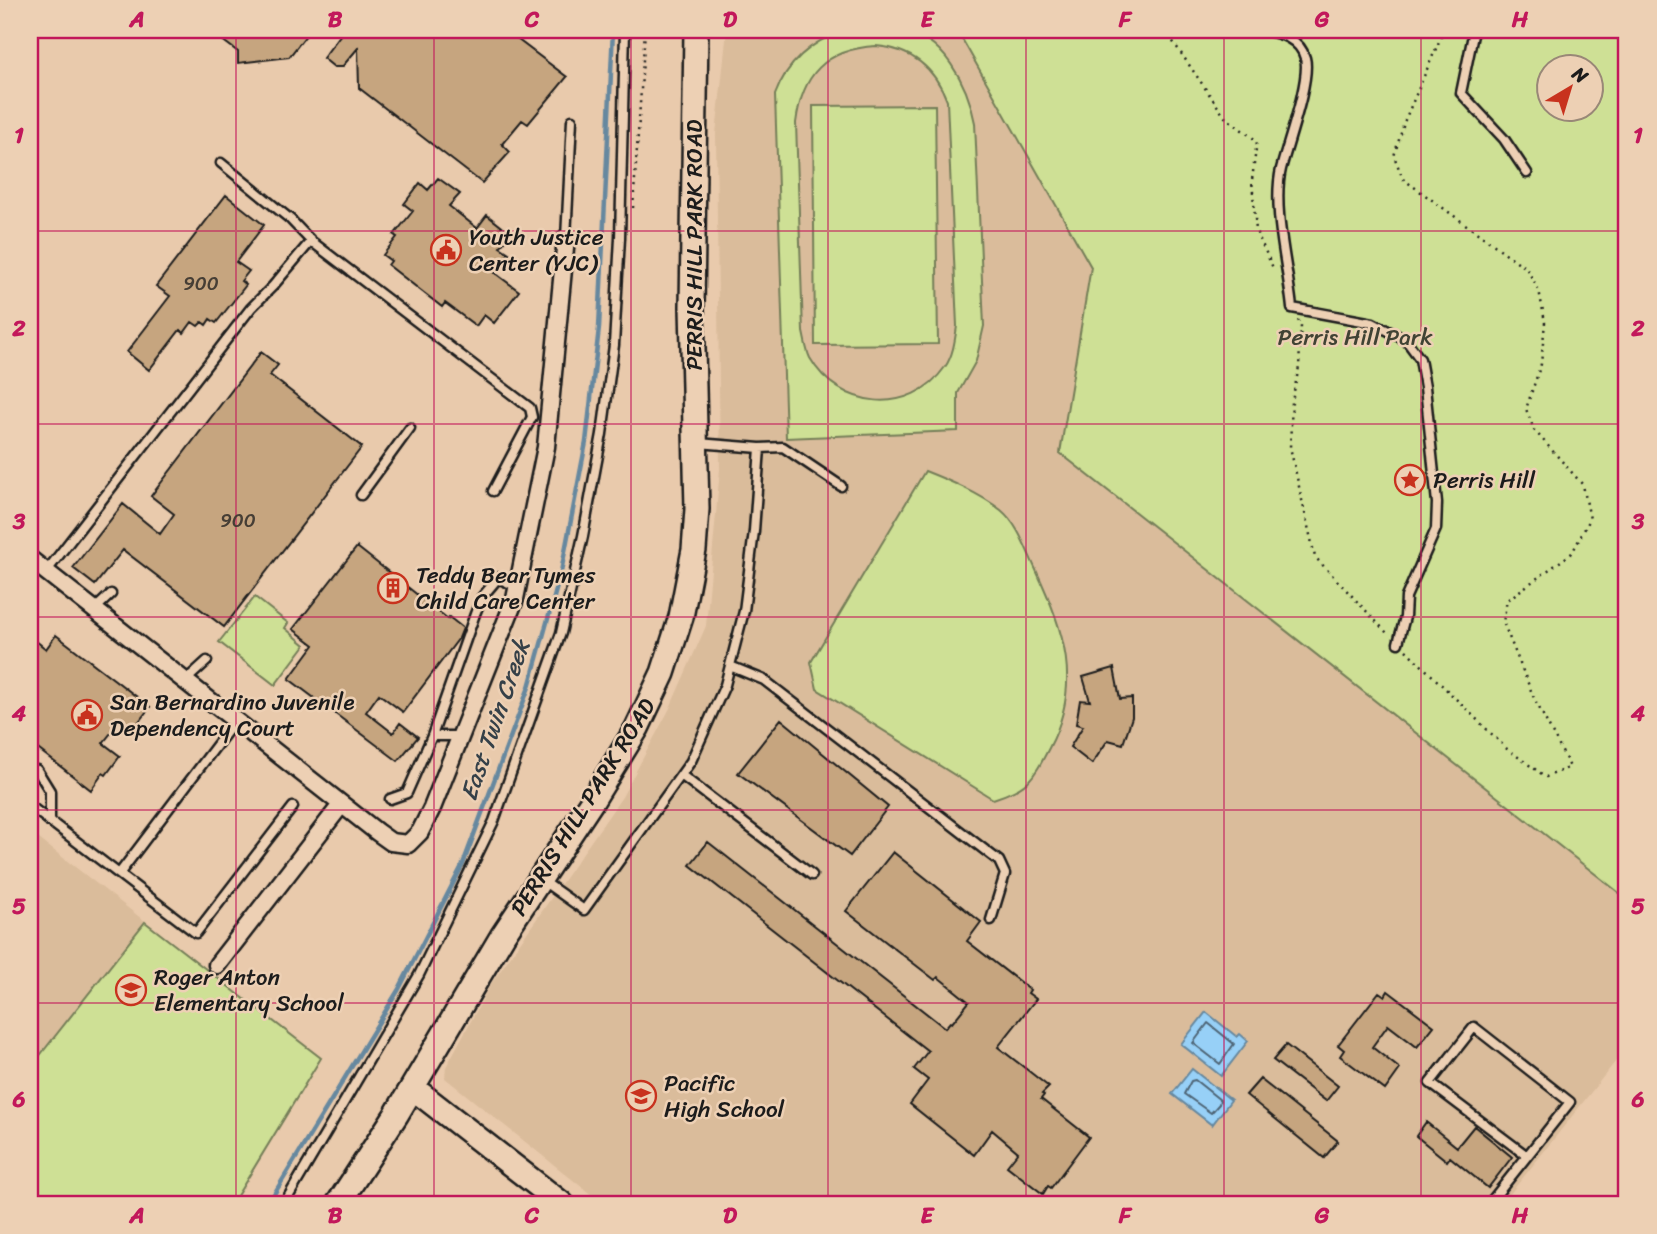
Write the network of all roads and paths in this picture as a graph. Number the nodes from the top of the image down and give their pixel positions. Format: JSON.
{"nodes":[{"id":1,"x":625,"y":30,"type":"edge"},
{"id":2,"x":645,"y":30,"type":"edge"},
{"id":3,"x":696,"y":30,"type":"edge"},
{"id":4,"x":1263,"y":30,"type":"edge"},
{"id":5,"x":1474,"y":30,"type":"edge"},
{"id":6,"x":572,"y":120,"type":"dead end"},
{"id":7,"x":221,"y":163,"type":"dead end"},
{"id":8,"x":1527,"y":173,"type":"dead end"},
{"id":9,"x":633,"y":219,"type":"dead end"},
{"id":10,"x":566,"y":238,"type":"joint"},
{"id":11,"x":311,"y":241,"type":"junction"},
{"id":12,"x":410,"y":428,"type":"dead end"},
{"id":13,"x":695,"y":442,"type":"junction"},
{"id":14,"x":760,"y":448,"type":"junction"},
{"id":15,"x":841,"y":486,"type":"dead end"},
{"id":16,"x":493,"y":491,"type":"dead end"},
{"id":17,"x":361,"y":495,"type":"dead end"},
{"id":18,"x":30,"y":559,"type":"edge"},
{"id":19,"x":46,"y":572,"type":"junction"},
{"id":20,"x":518,"y":587,"type":"junction"},
{"id":21,"x":111,"y":594,"type":"dead end"},
{"id":22,"x":94,"y":610,"type":"junction"},
{"id":23,"x":1398,"y":643,"type":"dead end"},
{"id":24,"x":207,"y":661,"type":"dead end"},
{"id":25,"x":730,"y":666,"type":"junction"},
{"id":26,"x":185,"y":681,"type":"junction"},
{"id":27,"x":235,"y":721,"type":"junction"},
{"id":28,"x":432,"y":736,"type":"junction"},
{"id":29,"x":460,"y":736,"type":"junction"},
{"id":30,"x":37,"y":770,"type":"dead end"},
{"id":31,"x":681,"y":775,"type":"junction"},
{"id":32,"x":390,"y":799,"type":"dead end"},
{"id":33,"x":341,"y":804,"type":"junction"},
{"id":34,"x":30,"y":806,"type":"edge"},
{"id":35,"x":293,"y":807,"type":"dead end"},
{"id":36,"x":50,"y":822,"type":"junction"},
{"id":37,"x":119,"y":874,"type":"junction"},
{"id":38,"x":812,"y":875,"type":"dead end"},
{"id":39,"x":540,"y":879,"type":"junction"},
{"id":40,"x":991,"y":920,"type":"dead end"},
{"id":41,"x":217,"y":965,"type":"dead end"},
{"id":42,"x":414,"y":1087,"type":"junction"},
{"id":43,"x":1527,"y":1156,"type":"junction"},
{"id":44,"x":556,"y":1202,"type":"edge"},
{"id":45,"x":284,"y":1204,"type":"edge"},
{"id":46,"x":338,"y":1204,"type":"edge"},
{"id":47,"x":1489,"y":1204,"type":"edge"}],
"edges":[{"from":1,"to":45,"type":"lane"},
{"from":2,"to":9,"type":"path"},
{"from":3,"to":13,"type":"street","name":"PERRIS HILL PARK ROAD"},
{"from":4,"to":23,"type":"lane"},
{"from":5,"to":8,"type":"lane"},
{"from":6,"to":10,"type":"lane"},
{"from":7,"to":11,"type":"lane"},
{"from":10,"to":20,"type":"street"},
{"from":11,"to":16,"type":"lane"},
{"from":11,"to":19,"type":"lane"},
{"from":12,"to":17,"type":"lane"},
{"from":13,"to":14,"type":"lane"},
{"from":13,"to":39,"type":"street","name":"PERRIS HILL PARK ROAD"},
{"from":14,"to":15,"type":"lane"},
{"from":14,"to":25,"type":"lane"},
{"from":18,"to":19,"type":"street"},
{"from":19,"to":22,"type":"street"},
{"from":20,"to":28,"type":"lane"},
{"from":20,"to":29,"type":"street"},
{"from":21,"to":22,"type":"lane"},
{"from":22,"to":26,"type":"street"},
{"from":24,"to":26,"type":"lane"},
{"from":25,"to":31,"type":"lane"},
{"from":25,"to":40,"type":"lane"},
{"from":26,"to":27,"type":"street"},
{"from":27,"to":33,"type":"street"},
{"from":27,"to":37,"type":"lane"},
{"from":28,"to":29,"type":"lane"},
{"from":28,"to":32,"type":"lane"},
{"from":29,"to":33,"type":"street"},
{"from":30,"to":36,"type":"lane"},
{"from":31,"to":38,"type":"lane"},
{"from":31,"to":39,"type":"lane"},
{"from":33,"to":41,"type":"street"},
{"from":34,"to":36,"type":"lane"},
{"from":35,"to":37,"type":"lane"},
{"from":36,"to":37,"type":"lane"},
{"from":39,"to":42,"type":"street","name":"PERRIS HILL PARK ROAD"},
{"from":42,"to":44,"type":"street"},
{"from":42,"to":46,"type":"street","name":"PERRIS HILL PARK ROAD"},
{"from":43,"to":43,"type":"lane"},
{"from":43,"to":47,"type":"lane"}]}
